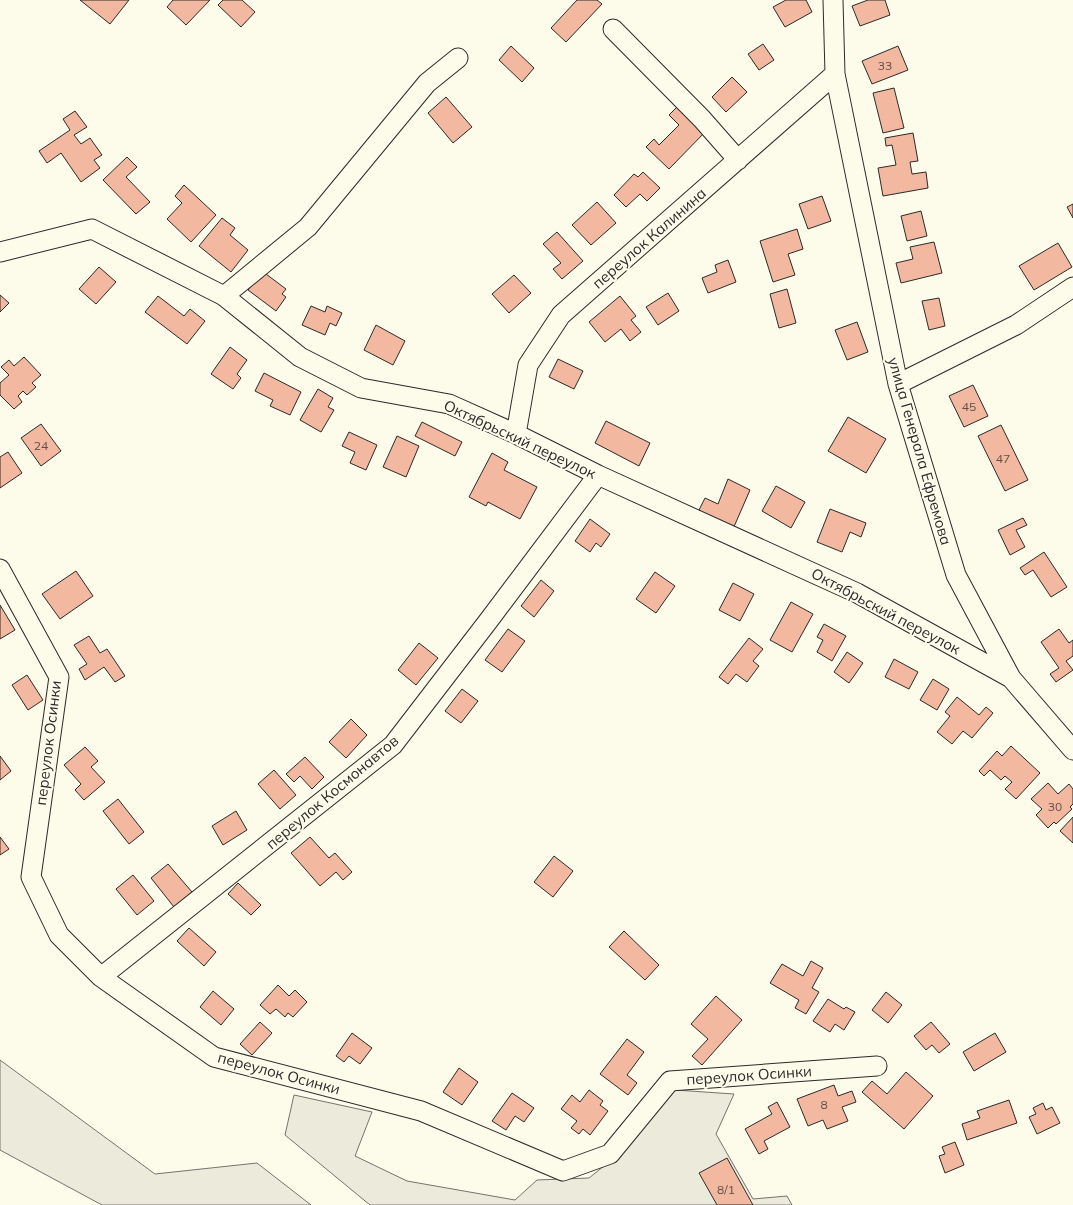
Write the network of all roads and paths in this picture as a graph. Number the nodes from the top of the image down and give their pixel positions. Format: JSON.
{"nodes":[{"id":1,"x":833,"y":0,"type":"edge"},
{"id":2,"x":613,"y":29,"type":"dead end"},
{"id":3,"x":458,"y":58,"type":"dead end"},
{"id":4,"x":835,"y":74,"type":"junction"},
{"id":5,"x":738,"y":160,"type":"junction"},
{"id":6,"x":0,"y":252,"type":"edge"},
{"id":7,"x":1073,"y":288,"type":"edge"},
{"id":8,"x":224,"y":296,"type":"junction"},
{"id":9,"x":898,"y":384,"type":"junction"},
{"id":10,"x":516,"y":434,"type":"junction"},
{"id":11,"x":598,"y":475,"type":"junction"},
{"id":12,"x":0,"y":570,"type":"edge"},
{"id":13,"x":1011,"y":678,"type":"junction"},
{"id":14,"x":1073,"y":750,"type":"edge"},
{"id":15,"x":101,"y":977,"type":"junction"},
{"id":16,"x":876,"y":1066,"type":"dead end"}],
"edges":[{"from":1,"to":4,"type":"street","name":"улица Генерала Ефремова"},
{"from":2,"to":5,"type":"street"},
{"from":3,"to":8,"type":"street"},
{"from":4,"to":5,"type":"street","name":"переулок Калинина"},
{"from":4,"to":9,"type":"street","name":"улица Генерала Ефремова"},
{"from":5,"to":10,"type":"street","name":"переулок Калинина"},
{"from":6,"to":8,"type":"street","name":"Октябрьский переулок"},
{"from":7,"to":9,"type":"street"},
{"from":8,"to":10,"type":"street","name":"Октябрьский переулок"},
{"from":9,"to":13,"type":"street","name":"улица Генерала Ефремова"},
{"from":10,"to":11,"type":"street","name":"Октябрьский переулок"},
{"from":11,"to":13,"type":"street","name":"Октябрьский переулок"},
{"from":11,"to":15,"type":"street","name":"переулок Космонавтов"},
{"from":12,"to":15,"type":"street","name":"переулок Осинки"},
{"from":13,"to":14,"type":"street","name":"улица Генерала Ефремова"},
{"from":15,"to":16,"type":"street","name":"переулок Осинки"}]}
